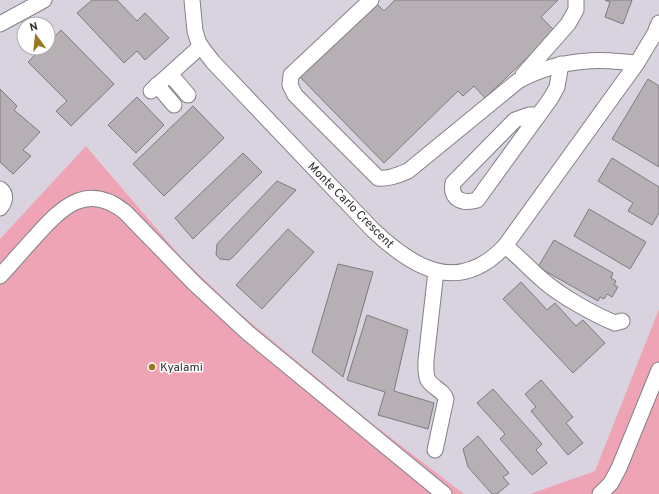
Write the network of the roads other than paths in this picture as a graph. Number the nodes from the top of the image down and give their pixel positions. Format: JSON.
{"nodes":[{"id":1,"x":44,"y":0,"type":"edge"},
{"id":2,"x":192,"y":0,"type":"edge"},
{"id":3,"x":371,"y":0,"type":"edge"},
{"id":4,"x":576,"y":0,"type":"edge"},
{"id":5,"x":659,"y":23,"type":"edge"},
{"id":6,"x":0,"y":24,"type":"edge"},
{"id":7,"x":201,"y":46,"type":"junction"},
{"id":8,"x":637,"y":63,"type":"junction"},
{"id":9,"x":561,"y":64,"type":"junction"},
{"id":10,"x":170,"y":74,"type":"junction"},
{"id":11,"x":518,"y":80,"type":"junction"},
{"id":12,"x":188,"y":95,"type":"dead end"},
{"id":13,"x":174,"y":105,"type":"dead end"},
{"id":14,"x":538,"y":115,"type":"junction"},
{"id":15,"x":0,"y":189,"type":"edge"},
{"id":16,"x":0,"y":208,"type":"edge"},
{"id":17,"x":506,"y":246,"type":"junction"},
{"id":18,"x":436,"y":271,"type":"junction"},
{"id":19,"x":0,"y":276,"type":"edge"},
{"id":20,"x":622,"y":320,"type":"dead end"},
{"id":21,"x":659,"y":370,"type":"edge"},
{"id":22,"x":435,"y":450,"type":"dead end"},
{"id":23,"x":444,"y":494,"type":"edge"},
{"id":24,"x":600,"y":494,"type":"edge"}],
"edges":[{"from":1,"to":6,"type":"street"},
{"from":2,"to":7,"type":"street","name":"Monte Carlo Crescent"},
{"from":3,"to":11,"type":"street"},
{"from":4,"to":11,"type":"street"},
{"from":5,"to":8,"type":"street","name":"Monte Carlo Crescent"},
{"from":7,"to":10,"type":"street"},
{"from":7,"to":18,"type":"street","name":"Monte Carlo Crescent"},
{"from":8,"to":9,"type":"street"},
{"from":8,"to":17,"type":"street","name":"Monte Carlo Crescent"},
{"from":9,"to":11,"type":"street"},
{"from":9,"to":14,"type":"street"},
{"from":10,"to":12,"type":"street"},
{"from":10,"to":13,"type":"street"},
{"from":14,"to":14,"type":"street"},
{"from":15,"to":16,"type":"street"},
{"from":17,"to":18,"type":"street","name":"Monte Carlo Crescent"},
{"from":17,"to":20,"type":"street"},
{"from":18,"to":22,"type":"street"},
{"from":19,"to":23,"type":"street"},
{"from":21,"to":24,"type":"street"}]}
